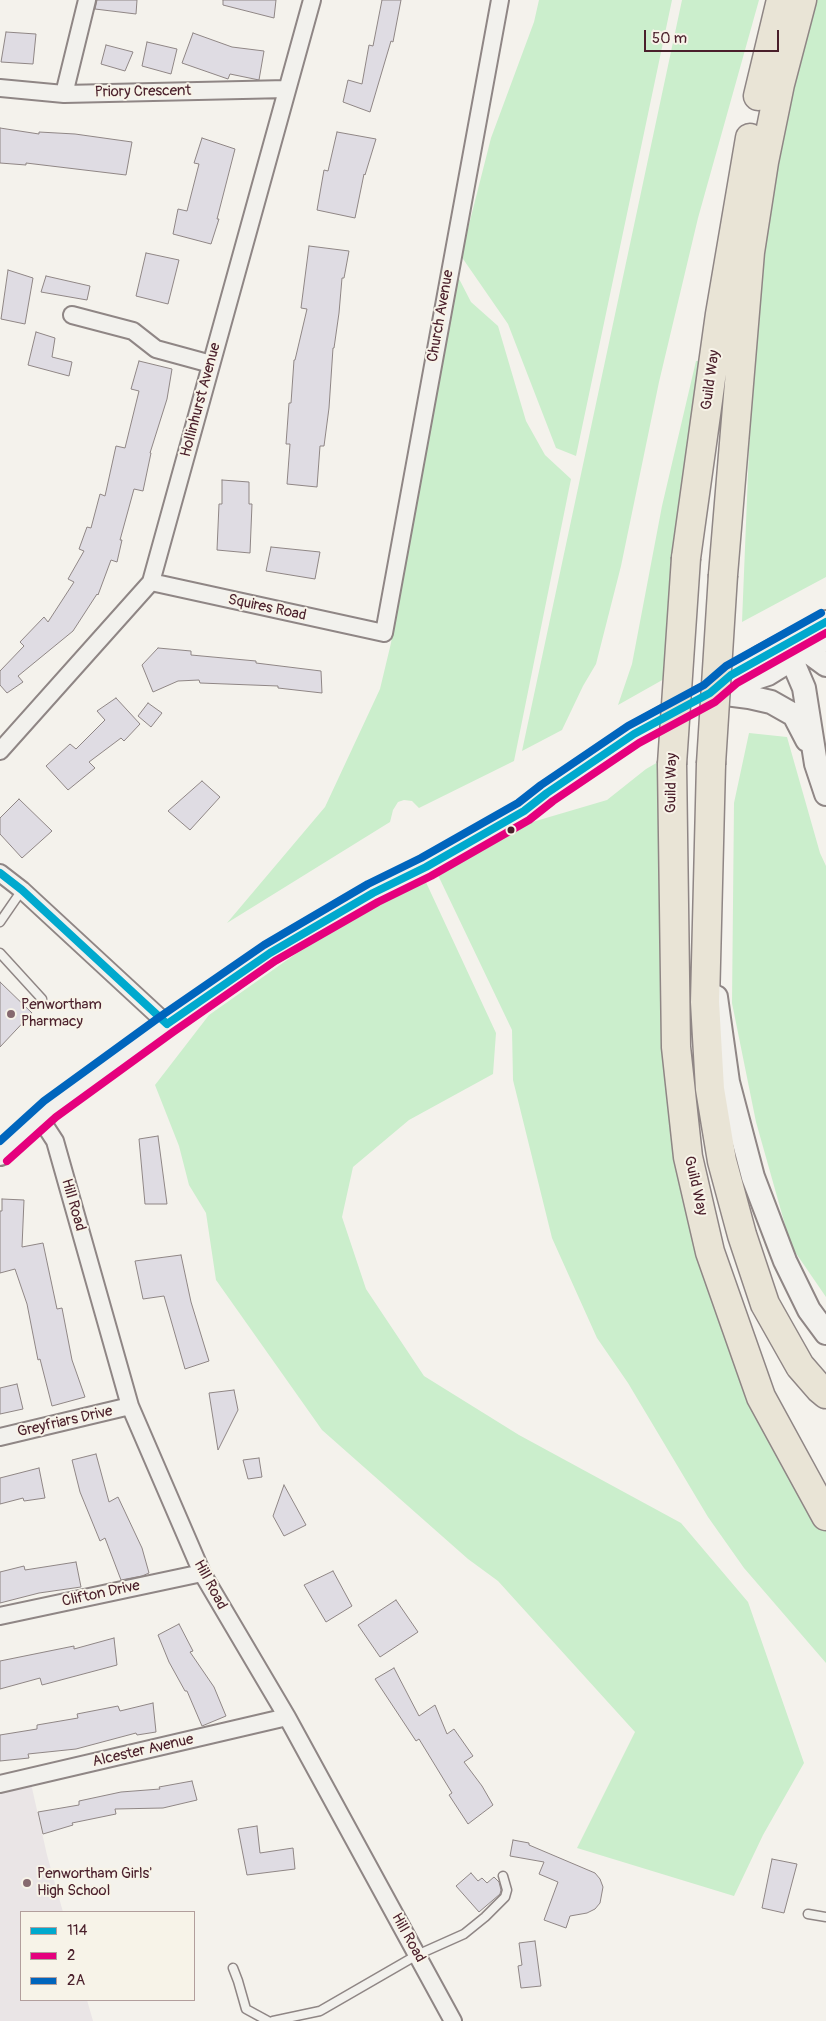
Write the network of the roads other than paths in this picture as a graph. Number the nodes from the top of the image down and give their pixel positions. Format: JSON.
{"nodes":[{"id":1,"x":87,"y":0,"type":"edge"},
{"id":2,"x":312,"y":0,"type":"edge"},
{"id":3,"x":500,"y":0,"type":"edge"},
{"id":4,"x":781,"y":0,"type":"edge"},
{"id":5,"x":802,"y":0,"type":"edge"},
{"id":6,"x":0,"y":88,"type":"edge"},
{"id":7,"x":287,"y":89,"type":"junction"},
{"id":8,"x":64,"y":94,"type":"junction"},
{"id":9,"x":72,"y":315,"type":"dead end"},
{"id":10,"x":211,"y":364,"type":"junction"},
{"id":11,"x":151,"y":582,"type":"junction"},
{"id":12,"x":826,"y":622,"type":"edge"},
{"id":13,"x":384,"y":633,"type":"joint"},
{"id":14,"x":826,"y":638,"type":"edge"},
{"id":15,"x":797,"y":651,"type":"junction"},
{"id":16,"x":826,"y":665,"type":"edge"},
{"id":17,"x":710,"y":692,"type":"junction"},
{"id":18,"x":0,"y":751,"type":"edge"},
{"id":19,"x":816,"y":764,"type":"junction"},
{"id":20,"x":826,"y":794,"type":"edge"},
{"id":21,"x":0,"y":873,"type":"edge"},
{"id":22,"x":22,"y":890,"type":"junction"},
{"id":23,"x":0,"y":922,"type":"edge"},
{"id":24,"x":708,"y":936,"type":"junction"},
{"id":25,"x":0,"y":953,"type":"edge"},
{"id":26,"x":42,"y":999,"type":"dead end"},
{"id":27,"x":167,"y":1024,"type":"junction"},
{"id":28,"x":40,"y":1118,"type":"junction"},
{"id":29,"x":0,"y":1154,"type":"edge"},
{"id":30,"x":826,"y":1333,"type":"edge"},
{"id":31,"x":826,"y":1394,"type":"edge"},
{"id":32,"x":130,"y":1406,"type":"junction"},
{"id":33,"x":0,"y":1437,"type":"edge"},
{"id":34,"x":826,"y":1516,"type":"edge"},
{"id":35,"x":202,"y":1573,"type":"junction"},
{"id":36,"x":0,"y":1616,"type":"edge"},
{"id":37,"x":287,"y":1717,"type":"junction"},
{"id":38,"x":0,"y":1784,"type":"edge"},
{"id":39,"x":503,"y":1876,"type":"dead end"},
{"id":40,"x":808,"y":1914,"type":"dead end"},
{"id":41,"x":826,"y":1917,"type":"edge"},
{"id":42,"x":417,"y":1955,"type":"junction"},
{"id":43,"x":233,"y":1968,"type":"dead end"},
{"id":44,"x":268,"y":2021,"type":"edge"},
{"id":45,"x":273,"y":2021,"type":"edge"},
{"id":46,"x":453,"y":2021,"type":"edge"}],
"edges":[{"from":1,"to":8,"type":"street"},
{"from":2,"to":7,"type":"street","name":"Hollinhurst Avenue"},
{"from":3,"to":13,"type":"street","name":"Church Avenue"},
{"from":4,"to":34,"type":"highway","name":"Guild Way","bridge":true},
{"from":5,"to":24,"type":"highway","name":"Guild Way","bridge":true},
{"from":6,"to":8,"type":"street","name":"Priory Crescent"},
{"from":7,"to":8,"type":"street","name":"Priory Crescent"},
{"from":7,"to":10,"type":"street","name":"Hollinhurst Avenue"},
{"from":9,"to":10,"type":"street"},
{"from":10,"to":11,"type":"street","name":"Hollinhurst Avenue"},
{"from":11,"to":13,"type":"street","name":"Squires Road"},
{"from":11,"to":18,"type":"street","name":"Hollinhurst Avenue"},
{"from":12,"to":15,"type":"street"},
{"from":14,"to":15,"type":"street"},
{"from":15,"to":16,"type":"street"},
{"from":15,"to":17,"type":"street"},
{"from":15,"to":19,"type":"street"},
{"from":17,"to":19,"type":"street"},
{"from":17,"to":27,"type":"street"},
{"from":19,"to":20,"type":"street"},
{"from":21,"to":22,"type":"street"},
{"from":22,"to":23,"type":"lane"},
{"from":22,"to":27,"type":"street"},
{"from":24,"to":30,"type":"street"},
{"from":24,"to":31,"type":"highway","name":"Guild Way"},
{"from":25,"to":26,"type":"lane"},
{"from":27,"to":28,"type":"street"},
{"from":28,"to":29,"type":"street"},
{"from":28,"to":32,"type":"street","name":"Hill Road"},
{"from":32,"to":33,"type":"street","name":"Greyfriars Drive"},
{"from":32,"to":35,"type":"street","name":"Hill Road"},
{"from":35,"to":36,"type":"street","name":"Clifton Drive"},
{"from":35,"to":37,"type":"street","name":"Hill Road"},
{"from":37,"to":38,"type":"street","name":"Alcester Avenue"},
{"from":37,"to":42,"type":"street","name":"Hill Road"},
{"from":39,"to":42,"type":"lane"},
{"from":40,"to":41,"type":"lane"},
{"from":42,"to":45,"type":"lane"},
{"from":42,"to":46,"type":"street","name":"Hill Road"},
{"from":43,"to":44,"type":"lane"}]}
